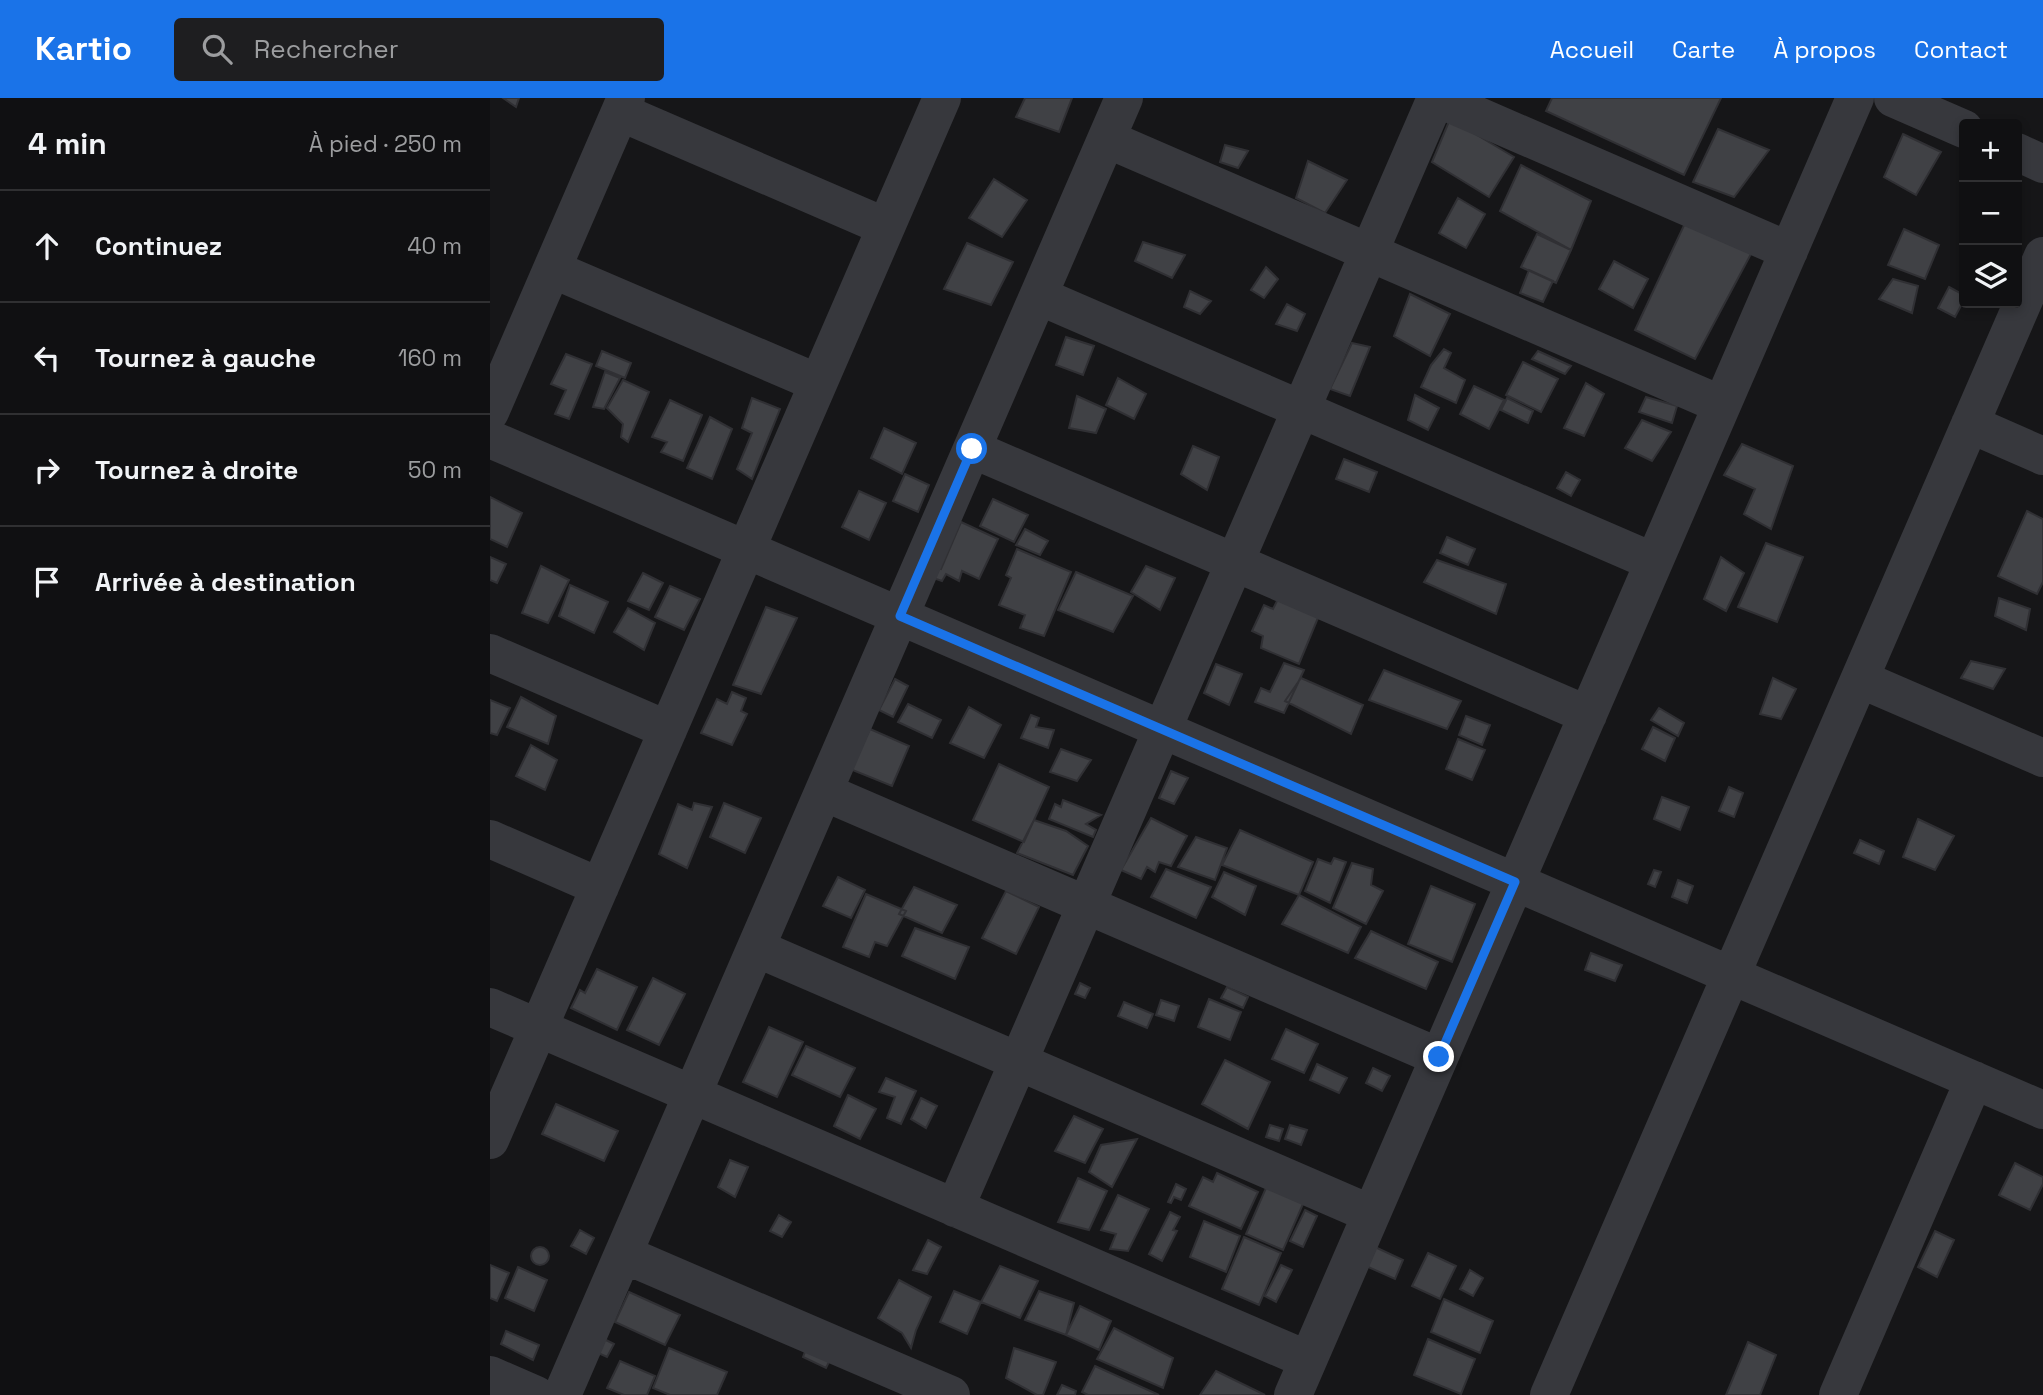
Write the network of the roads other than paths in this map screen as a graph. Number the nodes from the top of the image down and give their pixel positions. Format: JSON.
{"nodes":[{"id":1,"x":942,"y":98,"type":"edge"},
{"id":2,"x":1124,"y":98,"type":"edge"},
{"id":3,"x":1436,"y":98,"type":"edge"},
{"id":4,"x":1855,"y":98,"type":"edge"},
{"id":5,"x":1893,"y":98,"type":"edge"},
{"id":6,"x":623,"y":105,"type":"edge"},
{"id":7,"x":1959,"y":127,"type":"edge"},
{"id":8,"x":1107,"y":139,"type":"junction"},
{"id":9,"x":2022,"y":154,"type":"edge"},
{"id":10,"x":2043,"y":164,"type":"edge"},
{"id":11,"x":886,"y":227,"type":"junction"},
{"id":12,"x":1789,"y":251,"type":"junction"},
{"id":13,"x":1369,"y":252,"type":"junction"},
{"id":14,"x":2043,"y":256,"type":"edge"},
{"id":15,"x":552,"y":269,"type":"junction"},
{"id":16,"x":1039,"y":296,"type":"junction"},
{"id":17,"x":818,"y":383,"type":"junction"},
{"id":18,"x":1722,"y":405,"type":"junction"},
{"id":19,"x":1301,"y":409,"type":"junction"},
{"id":20,"x":490,"y":412,"type":"edge"},
{"id":21,"x":1970,"y":424,"type":"junction"},
{"id":22,"x":490,"y":439,"type":"edge"},
{"id":23,"x":972,"y":449,"type":"junction"},
{"id":24,"x":2043,"y":456,"type":"edge"},
{"id":25,"x":746,"y":550,"type":"junction"},
{"id":26,"x":1654,"y":562,"type":"junction"},
{"id":27,"x":1235,"y":563,"type":"junction"},
{"id":28,"x":900,"y":616,"type":"junction"},
{"id":29,"x":490,"y":653,"type":"edge"},
{"id":30,"x":1860,"y":679,"type":"junction"},
{"id":31,"x":1588,"y":715,"type":"junction"},
{"id":32,"x":668,"y":730,"type":"junction"},
{"id":33,"x":1163,"y":730,"type":"junction"},
{"id":34,"x":2043,"y":758,"type":"edge"},
{"id":35,"x":824,"y":792,"type":"junction"},
{"id":36,"x":490,"y":839,"type":"edge"},
{"id":37,"x":1515,"y":882,"type":"junction"},
{"id":38,"x":600,"y":887,"type":"junction"},
{"id":39,"x":1086,"y":905,"type":"junction"},
{"id":40,"x":756,"y":948,"type":"junction"},
{"id":41,"x":1731,"y":975,"type":"junction"},
{"id":42,"x":490,"y":1006,"type":"edge"},
{"id":43,"x":539,"y":1028,"type":"junction"},
{"id":44,"x":1439,"y":1057,"type":"junction"},
{"id":45,"x":1018,"y":1061,"type":"junction"},
{"id":46,"x":1974,"y":1080,"type":"junction"},
{"id":47,"x":692,"y":1094,"type":"junction"},
{"id":48,"x":2043,"y":1110,"type":"edge"},
{"id":49,"x":490,"y":1140,"type":"edge"},
{"id":50,"x":955,"y":1208,"type":"junction"},
{"id":51,"x":1371,"y":1214,"type":"junction"},
{"id":52,"x":623,"y":1254,"type":"junction"},
{"id":53,"x":1308,"y":1360,"type":"junction"},
{"id":54,"x":490,"y":1375,"type":"edge"},
{"id":55,"x":536,"y":1395,"type":"edge"},
{"id":56,"x":562,"y":1395,"type":"edge"},
{"id":57,"x":951,"y":1395,"type":"edge"},
{"id":58,"x":1293,"y":1395,"type":"edge"},
{"id":59,"x":1549,"y":1395,"type":"edge"},
{"id":60,"x":1838,"y":1395,"type":"edge"}],
"edges":[{"from":1,"to":11,"type":"street"},
{"from":2,"to":8,"type":"street"},
{"from":3,"to":12,"type":"street"},
{"from":3,"to":13,"type":"street"},
{"from":4,"to":12,"type":"street"},
{"from":5,"to":7,"type":"street"},
{"from":6,"to":11,"type":"street"},
{"from":6,"to":15,"type":"street"},
{"from":8,"to":13,"type":"street"},
{"from":8,"to":16,"type":"street"},
{"from":9,"to":10,"type":"street"},
{"from":11,"to":17,"type":"street"},
{"from":12,"to":18,"type":"street"},
{"from":13,"to":18,"type":"street"},
{"from":13,"to":19,"type":"street"},
{"from":14,"to":21,"type":"street"},
{"from":15,"to":17,"type":"street"},
{"from":15,"to":20,"type":"street"},
{"from":16,"to":19,"type":"street"},
{"from":16,"to":23,"type":"street"},
{"from":17,"to":25,"type":"street"},
{"from":18,"to":26,"type":"street"},
{"from":19,"to":26,"type":"street"},
{"from":19,"to":27,"type":"street"},
{"from":21,"to":24,"type":"street"},
{"from":21,"to":30,"type":"street"},
{"from":22,"to":25,"type":"street"},
{"from":23,"to":27,"type":"street"},
{"from":23,"to":28,"type":"street"},
{"from":25,"to":28,"type":"street"},
{"from":25,"to":32,"type":"street"},
{"from":26,"to":31,"type":"street"},
{"from":27,"to":31,"type":"street"},
{"from":27,"to":33,"type":"street"},
{"from":28,"to":33,"type":"street"},
{"from":28,"to":35,"type":"street"},
{"from":29,"to":32,"type":"street"},
{"from":30,"to":34,"type":"street"},
{"from":30,"to":41,"type":"street"},
{"from":31,"to":37,"type":"street"},
{"from":32,"to":38,"type":"street"},
{"from":33,"to":37,"type":"street"},
{"from":33,"to":39,"type":"street"},
{"from":35,"to":39,"type":"street"},
{"from":35,"to":40,"type":"street"},
{"from":36,"to":38,"type":"street"},
{"from":37,"to":41,"type":"street"},
{"from":37,"to":44,"type":"street"},
{"from":38,"to":43,"type":"street"},
{"from":39,"to":44,"type":"street"},
{"from":39,"to":45,"type":"street"},
{"from":40,"to":45,"type":"street"},
{"from":40,"to":47,"type":"street"},
{"from":41,"to":46,"type":"street"},
{"from":41,"to":59,"type":"street"},
{"from":42,"to":43,"type":"street"},
{"from":43,"to":47,"type":"street"},
{"from":43,"to":49,"type":"street"},
{"from":44,"to":51,"type":"street"},
{"from":45,"to":50,"type":"street"},
{"from":45,"to":51,"type":"street"},
{"from":46,"to":48,"type":"street"},
{"from":46,"to":60,"type":"street"},
{"from":47,"to":50,"type":"street"},
{"from":47,"to":52,"type":"street"},
{"from":50,"to":53,"type":"street"},
{"from":51,"to":53,"type":"street"},
{"from":52,"to":56,"type":"street"},
{"from":52,"to":57,"type":"street"},
{"from":53,"to":58,"type":"street"},
{"from":54,"to":55,"type":"street"}]}
